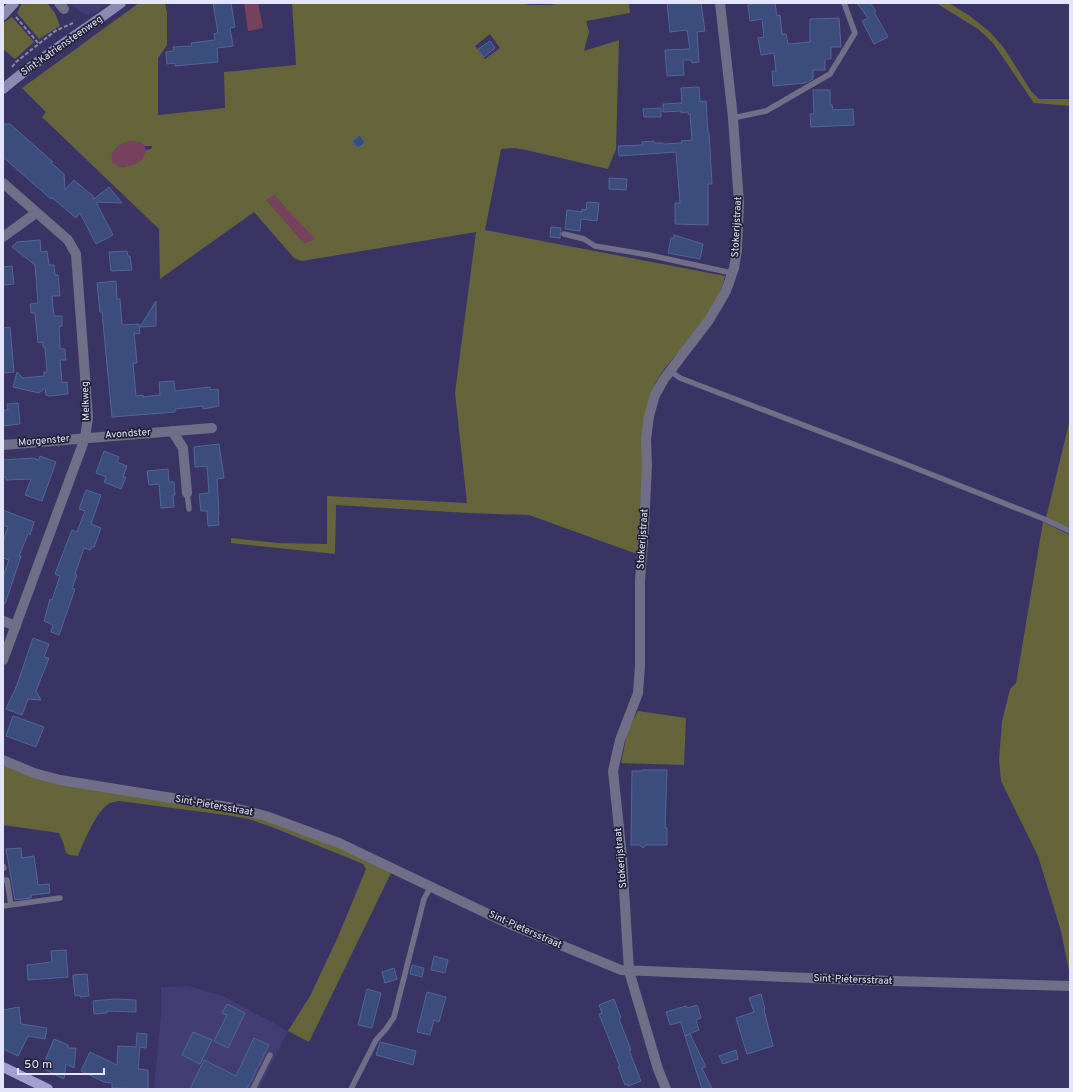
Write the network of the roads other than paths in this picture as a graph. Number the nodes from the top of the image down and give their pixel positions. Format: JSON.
{"nodes":[{"id":1,"x":121,"y":3,"type":"edge"},
{"id":2,"x":720,"y":3,"type":"edge"},
{"id":3,"x":844,"y":3,"type":"edge"},
{"id":4,"x":3,"y":89,"type":"edge"},
{"id":5,"x":733,"y":118,"type":"junction"},
{"id":6,"x":3,"y":183,"type":"edge"},
{"id":7,"x":36,"y":212,"type":"junction"},
{"id":8,"x":564,"y":234,"type":"dead end"},
{"id":9,"x":3,"y":237,"type":"edge"},
{"id":10,"x":732,"y":272,"type":"junction"},
{"id":11,"x":670,"y":371,"type":"junction"},
{"id":12,"x":212,"y":428,"type":"dead end"},
{"id":13,"x":172,"y":431,"type":"junction"},
{"id":14,"x":85,"y":438,"type":"junction"},
{"id":15,"x":3,"y":445,"type":"edge"},
{"id":16,"x":187,"y":493,"type":"joint"},
{"id":17,"x":189,"y":509,"type":"dead end"},
{"id":18,"x":1070,"y":531,"type":"edge"},
{"id":19,"x":3,"y":621,"type":"edge"},
{"id":20,"x":16,"y":626,"type":"junction"},
{"id":21,"x":3,"y":660,"type":"edge"},
{"id":22,"x":3,"y":760,"type":"edge"},
{"id":23,"x":3,"y":880,"type":"edge"},
{"id":24,"x":431,"y":886,"type":"junction"},
{"id":25,"x":60,"y":898,"type":"dead end"},
{"id":26,"x":11,"y":905,"type":"junction"},
{"id":27,"x":3,"y":906,"type":"edge"},
{"id":28,"x":628,"y":971,"type":"junction"},
{"id":29,"x":1070,"y":986,"type":"edge"},
{"id":30,"x":270,"y":1055,"type":"dead end"},
{"id":31,"x":3,"y":1067,"type":"edge"},
{"id":32,"x":48,"y":1089,"type":"edge"},
{"id":33,"x":253,"y":1089,"type":"edge"},
{"id":34,"x":351,"y":1089,"type":"edge"},
{"id":35,"x":666,"y":1089,"type":"edge"}],
"edges":[{"from":1,"to":4,"type":"street","name":"Sint-Katriensteenweg"},
{"from":2,"to":5,"type":"street","name":"Stokerijstraat"},
{"from":3,"to":5,"type":"lane"},
{"from":5,"to":10,"type":"street","name":"Stokerijstraat"},
{"from":6,"to":7,"type":"street","name":"Melkweg"},
{"from":7,"to":9,"type":"street"},
{"from":7,"to":14,"type":"street","name":"Melkweg"},
{"from":8,"to":10,"type":"lane"},
{"from":10,"to":11,"type":"street","name":"Stokerijstraat"},
{"from":11,"to":18,"type":"lane"},
{"from":11,"to":28,"type":"street","name":"Stokerijstraat"},
{"from":12,"to":13,"type":"street","name":"Avondster"},
{"from":13,"to":14,"type":"street","name":"Avondster"},
{"from":13,"to":16,"type":"street"},
{"from":14,"to":15,"type":"street","name":"Morgenster"},
{"from":14,"to":20,"type":"street","name":"Melkweg"},
{"from":16,"to":17,"type":"lane"},
{"from":19,"to":20,"type":"street"},
{"from":20,"to":21,"type":"street","name":"Melkweg"},
{"from":22,"to":24,"type":"street","name":"Sint-Pietersstraat"},
{"from":23,"to":26,"type":"lane"},
{"from":24,"to":28,"type":"street","name":"Sint-Pietersstraat"},
{"from":24,"to":34,"type":"lane"},
{"from":25,"to":26,"type":"lane"},
{"from":26,"to":27,"type":"lane"},
{"from":28,"to":29,"type":"street","name":"Sint-Pietersstraat"},
{"from":28,"to":35,"type":"street","name":"Stokerijstraat"},
{"from":30,"to":33,"type":"lane"},
{"from":31,"to":32,"type":"main road"}]}
